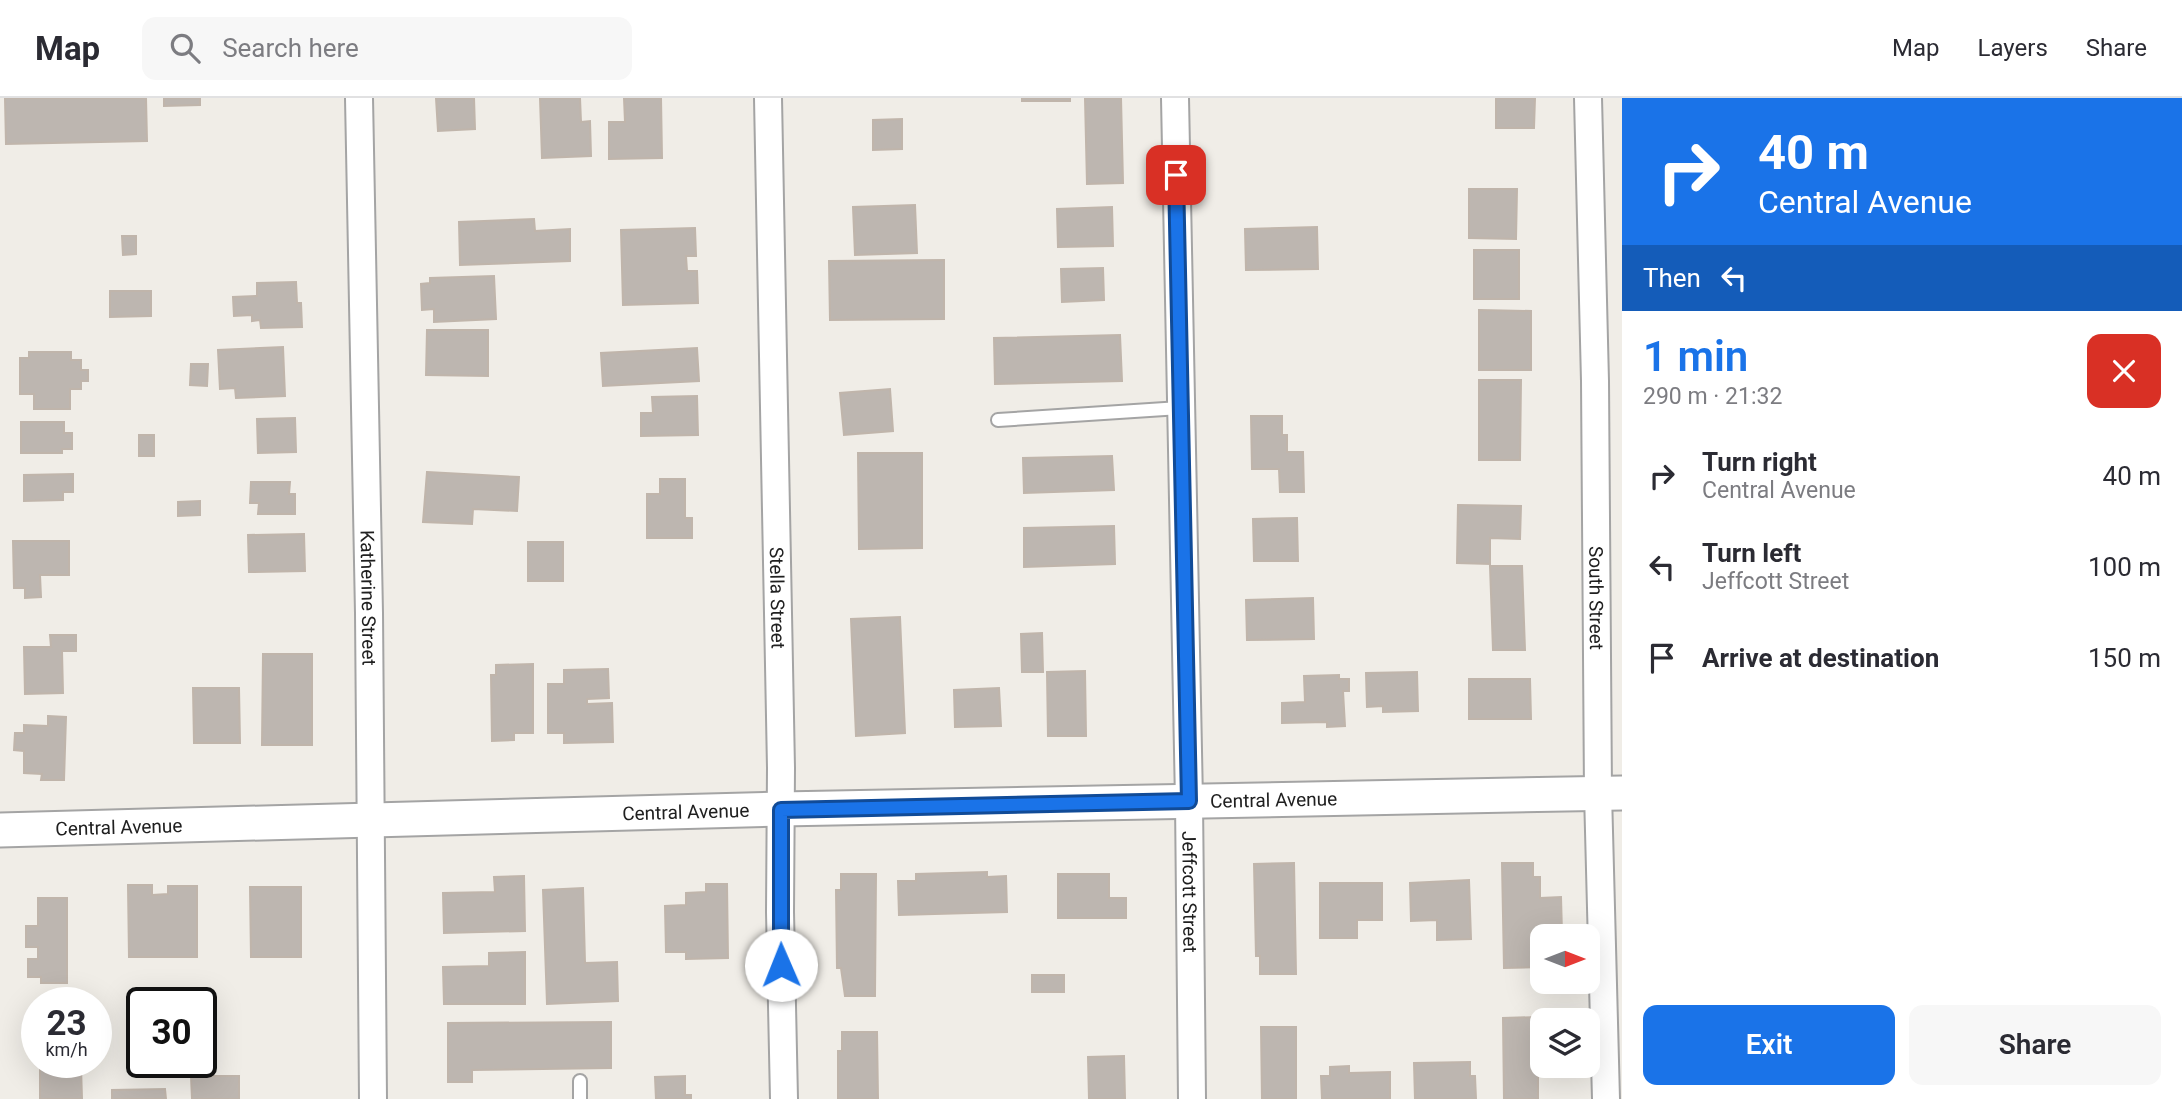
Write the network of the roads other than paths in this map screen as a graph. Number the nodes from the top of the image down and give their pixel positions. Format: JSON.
{"nodes":[{"id":1,"x":359,"y":98,"type":"edge"},
{"id":2,"x":768,"y":98,"type":"edge"},
{"id":3,"x":1174,"y":98,"type":"edge"},
{"id":4,"x":1588,"y":98,"type":"edge"},
{"id":5,"x":1180,"y":408,"type":"junction"},
{"id":6,"x":998,"y":420,"type":"dead end"},
{"id":7,"x":1610,"y":793,"type":"edge"},
{"id":8,"x":1189,"y":801,"type":"junction"},
{"id":9,"x":781,"y":810,"type":"junction"},
{"id":10,"x":370,"y":821,"type":"junction"},
{"id":11,"x":0,"y":830,"type":"edge"},
{"id":12,"x":580,"y":1081,"type":"dead end"},
{"id":13,"x":373,"y":1099,"type":"edge"},
{"id":14,"x":580,"y":1099,"type":"edge"},
{"id":15,"x":784,"y":1099,"type":"edge"},
{"id":16,"x":1192,"y":1099,"type":"edge"},
{"id":17,"x":1606,"y":1099,"type":"edge"}],
"edges":[{"from":1,"to":10,"type":"street","name":"Katherine Street"},
{"from":2,"to":9,"type":"street","name":"Stella Street"},
{"from":3,"to":5,"type":"street","name":"Jeffcott Street"},
{"from":4,"to":7,"type":"street","name":"South Street"},
{"from":5,"to":6,"type":"lane"},
{"from":5,"to":8,"type":"street","name":"Jeffcott Street"},
{"from":7,"to":8,"type":"street","name":"Central Avenue"},
{"from":7,"to":17,"type":"street","name":"South Street"},
{"from":8,"to":9,"type":"street","name":"Central Avenue"},
{"from":8,"to":16,"type":"street","name":"Jeffcott Street"},
{"from":9,"to":10,"type":"street","name":"Central Avenue"},
{"from":9,"to":15,"type":"street","name":"Stella Street"},
{"from":10,"to":11,"type":"street","name":"Central Avenue"},
{"from":10,"to":13,"type":"street","name":"Katherine Street"},
{"from":12,"to":14,"type":"lane"}]}
